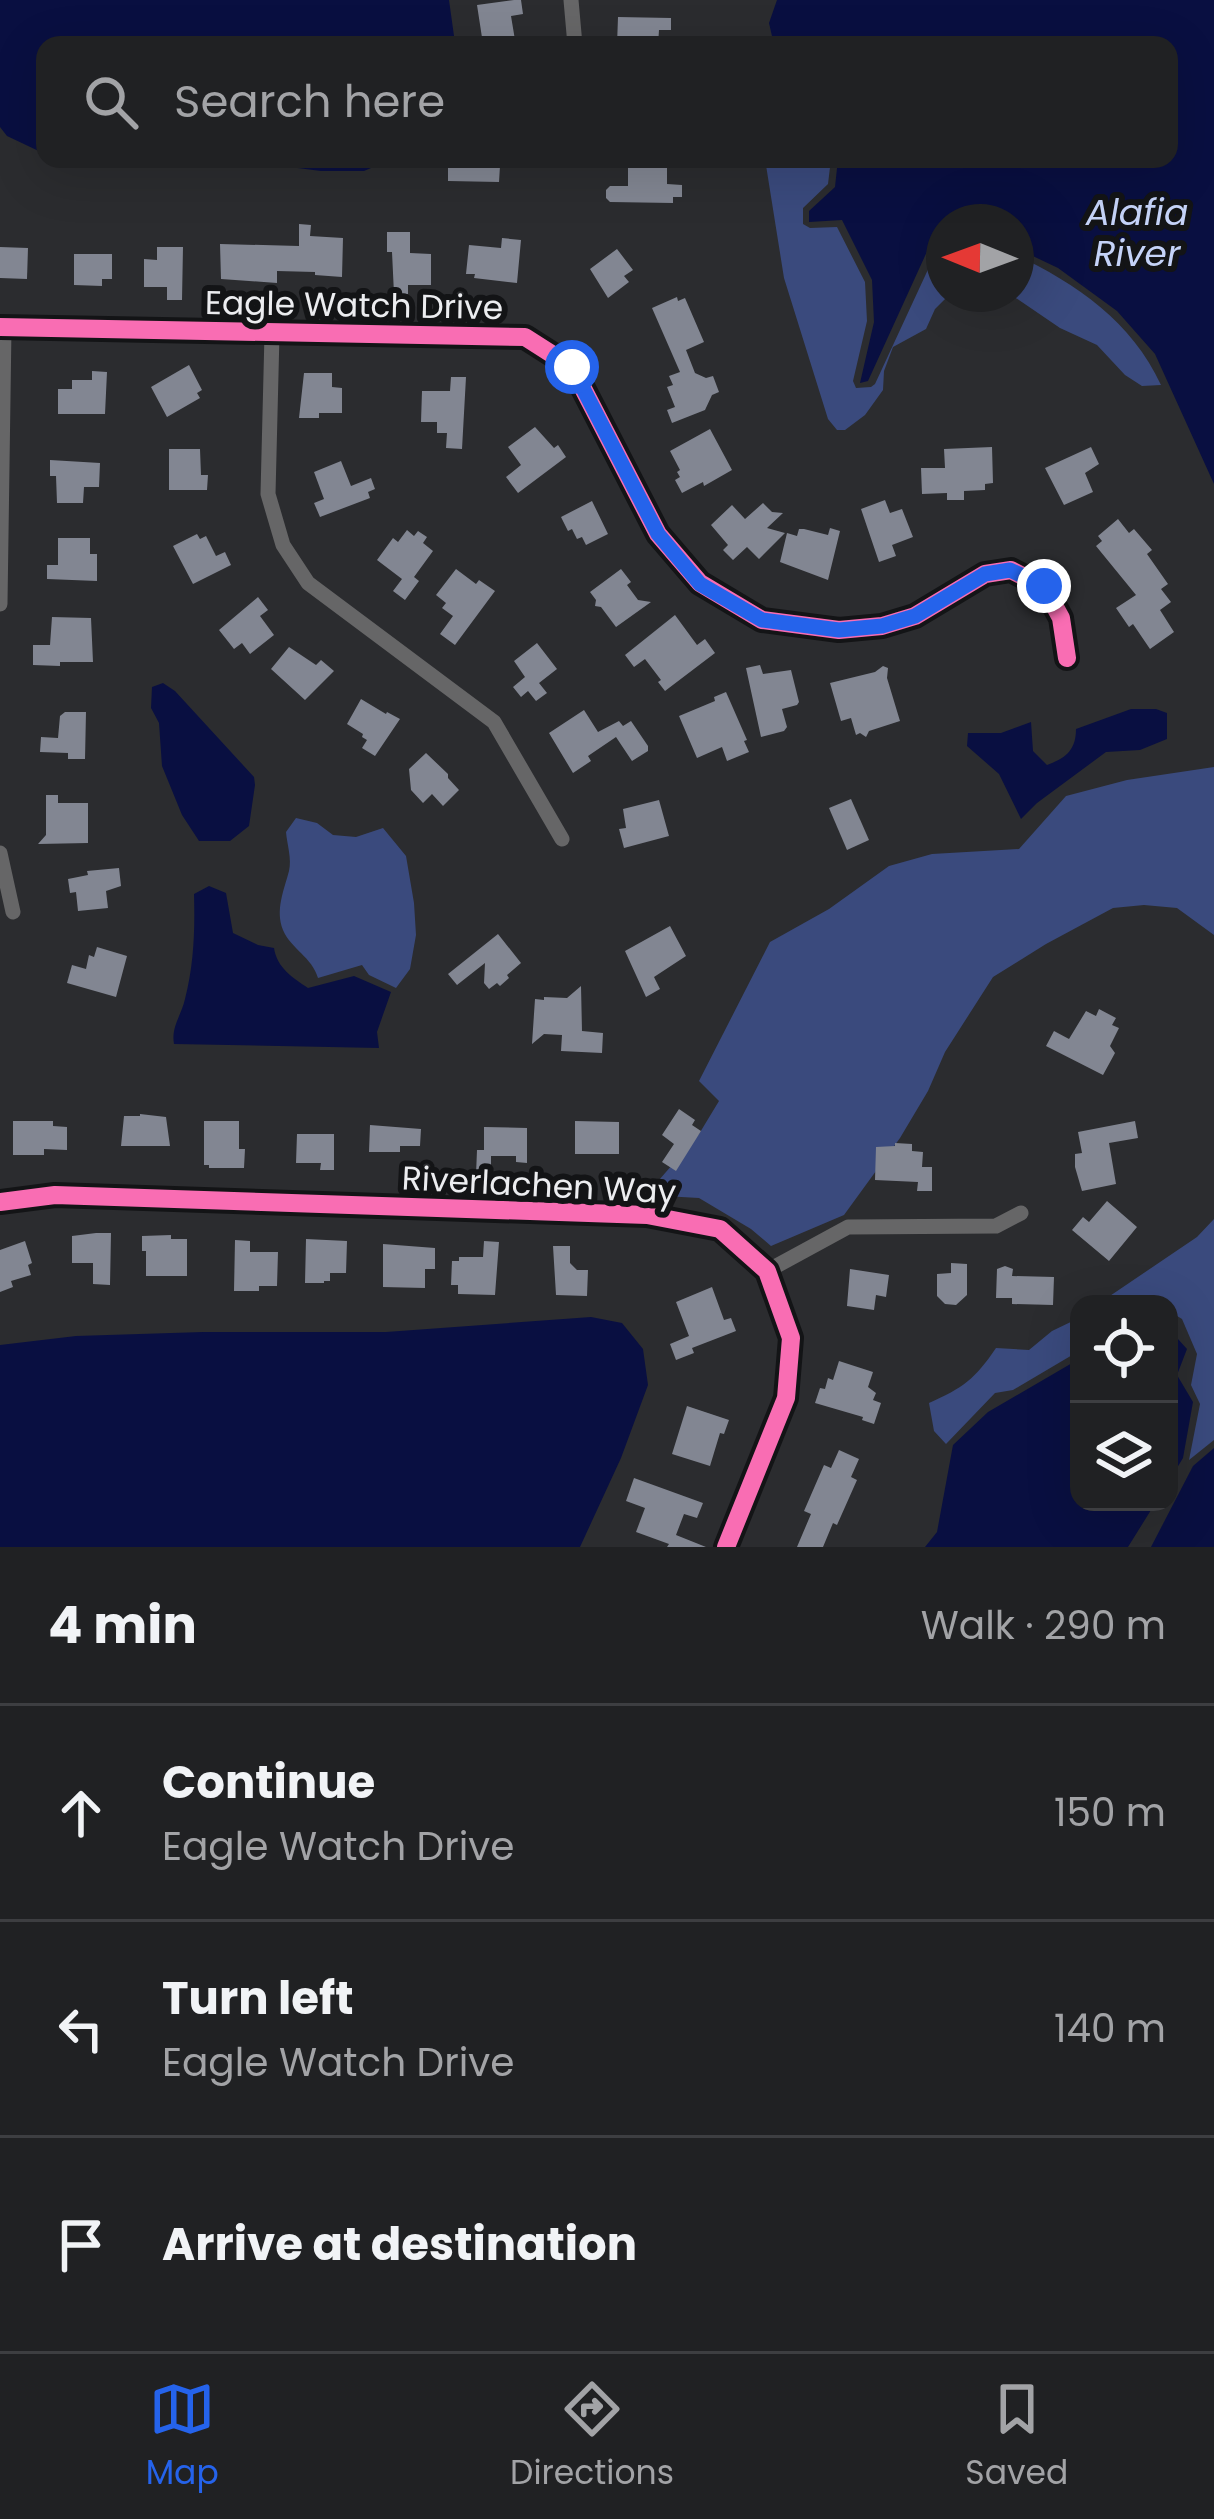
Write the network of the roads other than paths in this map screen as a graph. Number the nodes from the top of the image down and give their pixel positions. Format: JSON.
{"nodes":[{"id":1,"x":571,"y":0,"type":"edge"},
{"id":2,"x":574,"y":36,"type":"edge"},
{"id":3,"x":2,"y":327,"type":"edge"},
{"id":4,"x":272,"y":334,"type":"junction"},
{"id":5,"x":0,"y":604,"type":"edge"},
{"id":6,"x":1067,"y":658,"type":"dead end"},
{"id":7,"x":562,"y":839,"type":"dead end"},
{"id":8,"x":0,"y":853,"type":"edge"},
{"id":9,"x":13,"y":912,"type":"dead end"},
{"id":10,"x":0,"y":1202,"type":"edge"},
{"id":11,"x":1021,"y":1213,"type":"dead end"},
{"id":12,"x":767,"y":1271,"type":"junction"},
{"id":13,"x":726,"y":1547,"type":"edge"}],
"edges":[{"from":1,"to":2,"type":"street"},
{"from":3,"to":4,"type":"street","name":"Eagle Watch Drive"},
{"from":3,"to":5,"type":"street"},
{"from":4,"to":6,"type":"street","name":"Eagle Watch Drive"},
{"from":4,"to":7,"type":"street"},
{"from":8,"to":9,"type":"street"},
{"from":10,"to":12,"type":"street","name":"Riverlachen Way"},
{"from":11,"to":12,"type":"street"},
{"from":12,"to":13,"type":"street","name":"Riverlachen Way"}]}
